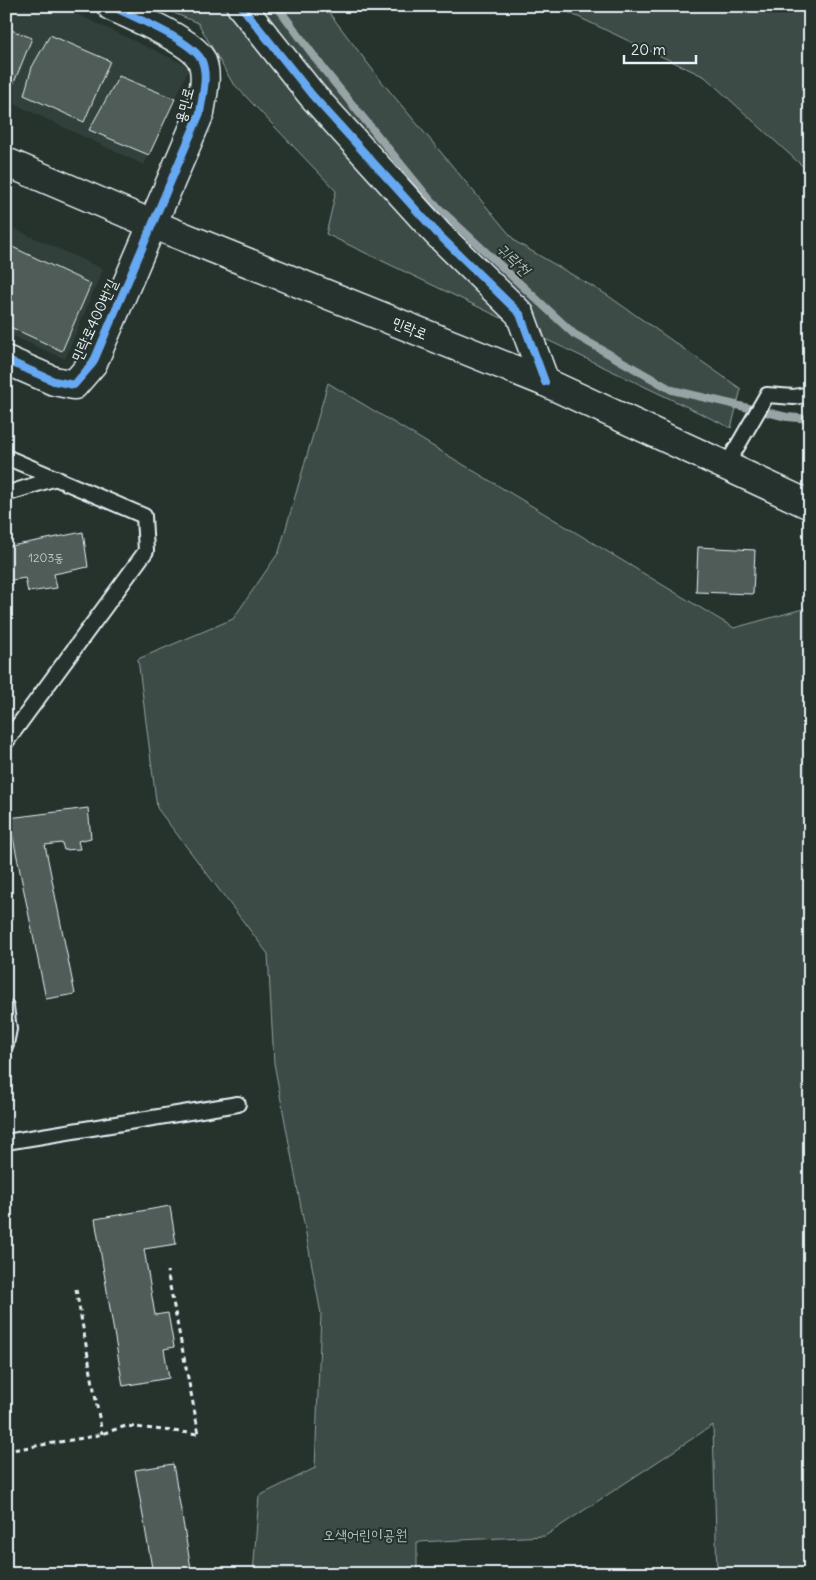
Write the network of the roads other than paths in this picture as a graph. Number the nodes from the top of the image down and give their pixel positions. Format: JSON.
{"nodes":[{"id":1,"x":111,"y":6,"type":"edge"},
{"id":2,"x":241,"y":6,"type":"edge"},
{"id":3,"x":6,"y":162,"type":"edge"},
{"id":4,"x":152,"y":224,"type":"junction"},
{"id":5,"x":6,"y":360,"type":"edge"},
{"id":6,"x":545,"y":382,"type":"junction"},
{"id":7,"x":810,"y":394,"type":"edge"},
{"id":8,"x":6,"y":457,"type":"edge"},
{"id":9,"x":726,"y":466,"type":"junction"},
{"id":10,"x":56,"y":478,"type":"junction"},
{"id":11,"x":6,"y":494,"type":"edge"},
{"id":12,"x":810,"y":505,"type":"edge"},
{"id":13,"x":6,"y":742,"type":"edge"},
{"id":14,"x":6,"y":1007,"type":"edge"},
{"id":15,"x":6,"y":1044,"type":"edge"},
{"id":16,"x":238,"y":1104,"type":"dead end"},
{"id":17,"x":6,"y":1142,"type":"edge"}],
"edges":[{"from":1,"to":4,"type":"street","name":"용민로"},
{"from":2,"to":6,"type":"street"},
{"from":3,"to":4,"type":"street","name":"민락로"},
{"from":4,"to":5,"type":"street","name":"민락로400번길"},
{"from":4,"to":6,"type":"street","name":"민락로"},
{"from":6,"to":9,"type":"street","name":"민락로"},
{"from":7,"to":9,"type":"lane"},
{"from":8,"to":10,"type":"lane"},
{"from":9,"to":12,"type":"street","name":"민락로"},
{"from":10,"to":11,"type":"lane"},
{"from":10,"to":13,"type":"lane"},
{"from":14,"to":15,"type":"lane"},
{"from":16,"to":17,"type":"lane"}]}
